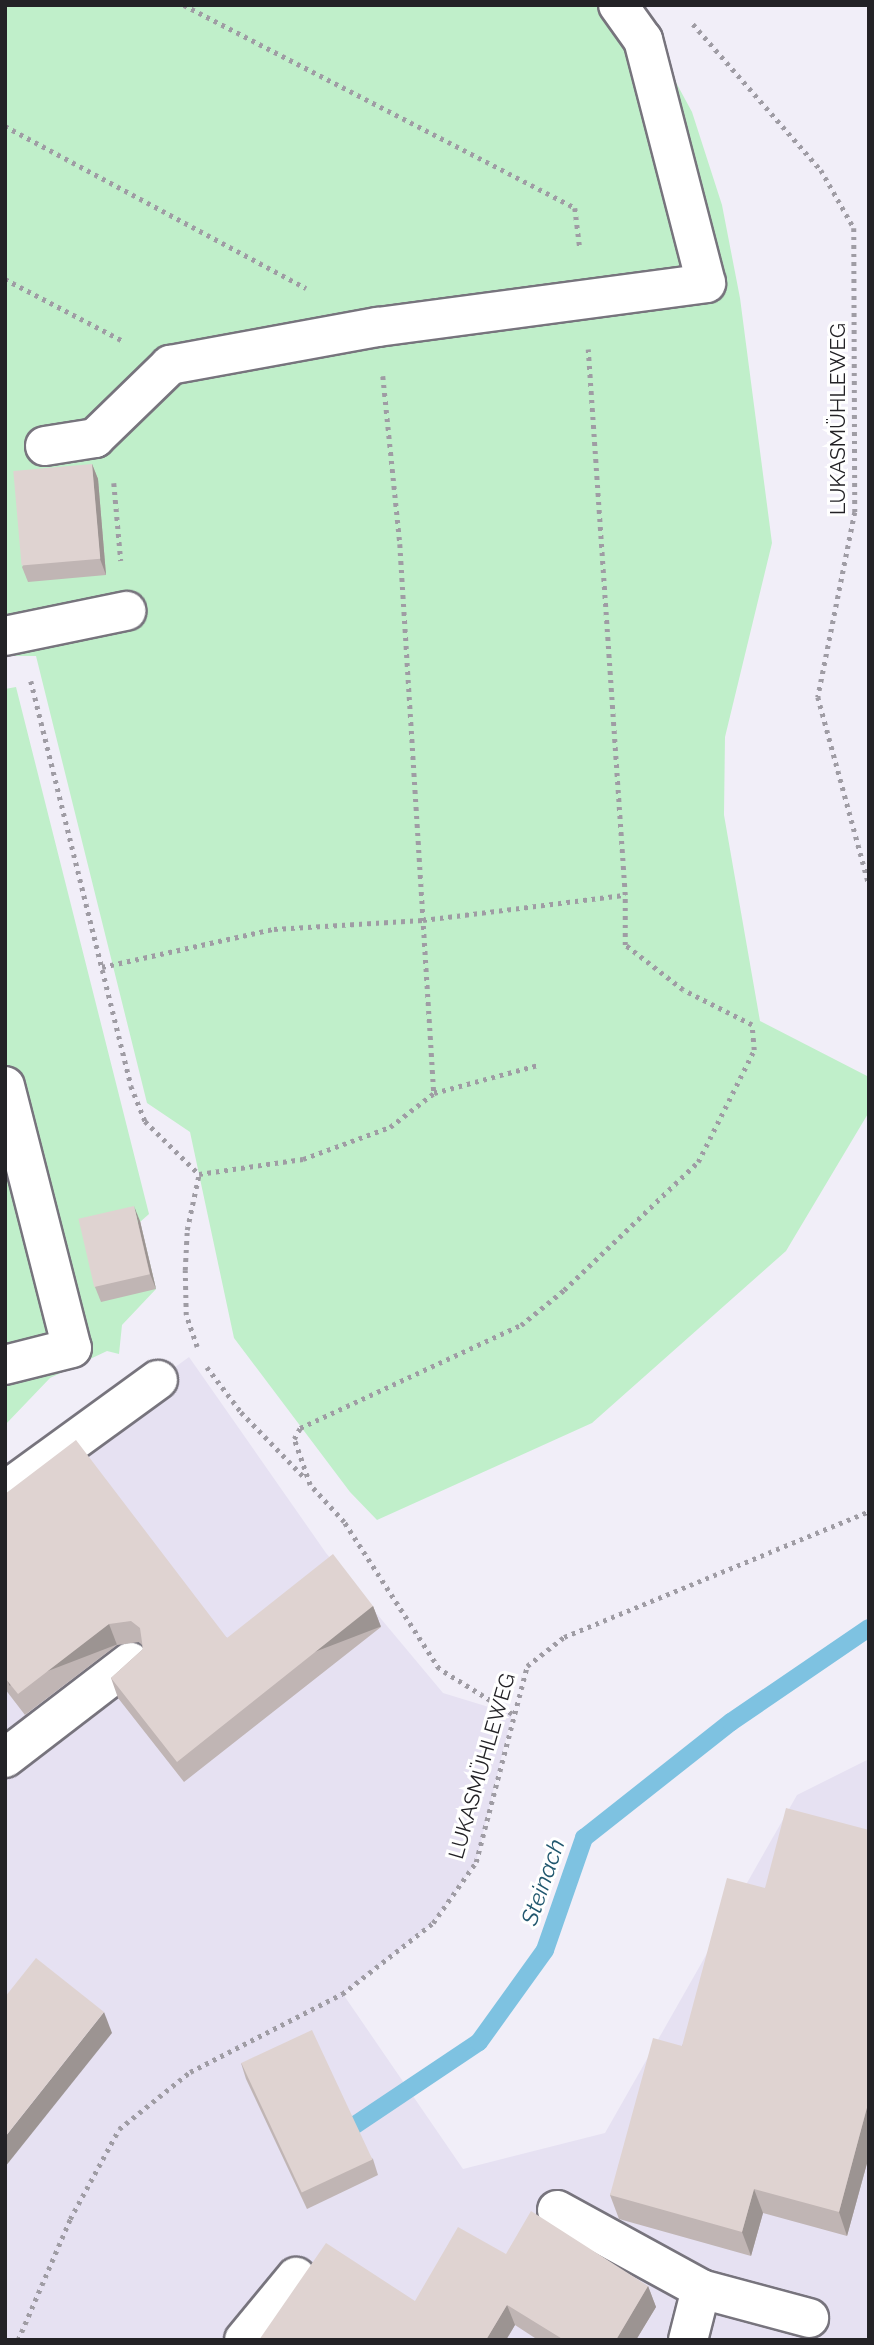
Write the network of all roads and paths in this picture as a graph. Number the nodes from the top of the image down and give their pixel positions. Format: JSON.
{"nodes":[{"id":1,"x":184,"y":5,"type":"edge"},
{"id":2,"x":618,"y":5,"type":"edge"},
{"id":3,"x":685,"y":16,"type":"dead end"},
{"id":4,"x":5,"y":125,"type":"edge"},
{"id":5,"x":5,"y":279,"type":"edge"},
{"id":6,"x":585,"y":299,"type":"junction"},
{"id":7,"x":378,"y":327,"type":"junction"},
{"id":8,"x":170,"y":365,"type":"junction"},
{"id":9,"x":95,"y":438,"type":"junction"},
{"id":10,"x":45,"y":446,"type":"dead end"},
{"id":11,"x":127,"y":611,"type":"joint"},
{"id":12,"x":13,"y":635,"type":"edge"},
{"id":13,"x":869,"y":886,"type":"edge"},
{"id":14,"x":625,"y":895,"type":"junction"},
{"id":15,"x":423,"y":920,"type":"junction"},
{"id":16,"x":102,"y":967,"type":"junction"},
{"id":17,"x":538,"y":1065,"type":"dead end"},
{"id":18,"x":5,"y":1086,"type":"edge"},
{"id":19,"x":434,"y":1093,"type":"junction"},
{"id":20,"x":199,"y":1174,"type":"junction"},
{"id":21,"x":5,"y":1365,"type":"edge"},
{"id":22,"x":158,"y":1380,"type":"dead end"},
{"id":23,"x":310,"y":1484,"type":"junction"},
{"id":24,"x":5,"y":1491,"type":"edge"},
{"id":25,"x":869,"y":1511,"type":"edge"},
{"id":26,"x":130,"y":1662,"type":"edge"},
{"id":27,"x":512,"y":1714,"type":"junction"},
{"id":28,"x":5,"y":1758,"type":"edge"},
{"id":29,"x":557,"y":2210,"type":"dead end"},
{"id":30,"x":296,"y":2277,"type":"dead end"},
{"id":31,"x":701,"y":2289,"type":"junction"},
{"id":32,"x":809,"y":2318,"type":"dead end"},
{"id":33,"x":18,"y":2340,"type":"edge"},
{"id":34,"x":244,"y":2340,"type":"edge"},
{"id":35,"x":688,"y":2340,"type":"edge"}],
"edges":[{"from":1,"to":6,"type":"path"},
{"from":2,"to":6,"type":"lane"},
{"from":3,"to":13,"type":"path","name":"LUKASMÜHLEWEG"},
{"from":4,"to":7,"type":"path"},
{"from":5,"to":8,"type":"path"},
{"from":6,"to":7,"type":"lane"},
{"from":6,"to":14,"type":"path"},
{"from":7,"to":8,"type":"lane"},
{"from":7,"to":15,"type":"path"},
{"from":8,"to":9,"type":"lane"},
{"from":9,"to":10,"type":"lane"},
{"from":9,"to":11,"type":"path"},
{"from":11,"to":12,"type":"lane"},
{"from":12,"to":16,"type":"path"},
{"from":14,"to":15,"type":"path"},
{"from":14,"to":23,"type":"path"},
{"from":15,"to":16,"type":"path"},
{"from":15,"to":19,"type":"path"},
{"from":16,"to":20,"type":"path"},
{"from":17,"to":19,"type":"path"},
{"from":18,"to":21,"type":"lane"},
{"from":19,"to":20,"type":"path"},
{"from":20,"to":23,"type":"path"},
{"from":22,"to":24,"type":"lane"},
{"from":23,"to":27,"type":"path"},
{"from":25,"to":27,"type":"path","name":"LUKASMÜHLEWEG"},
{"from":26,"to":28,"type":"lane"},
{"from":27,"to":33,"type":"path","name":"LUKASMÜHLEWEG"},
{"from":29,"to":31,"type":"lane"},
{"from":30,"to":34,"type":"lane"},
{"from":31,"to":32,"type":"lane"},
{"from":31,"to":35,"type":"lane"}]}
